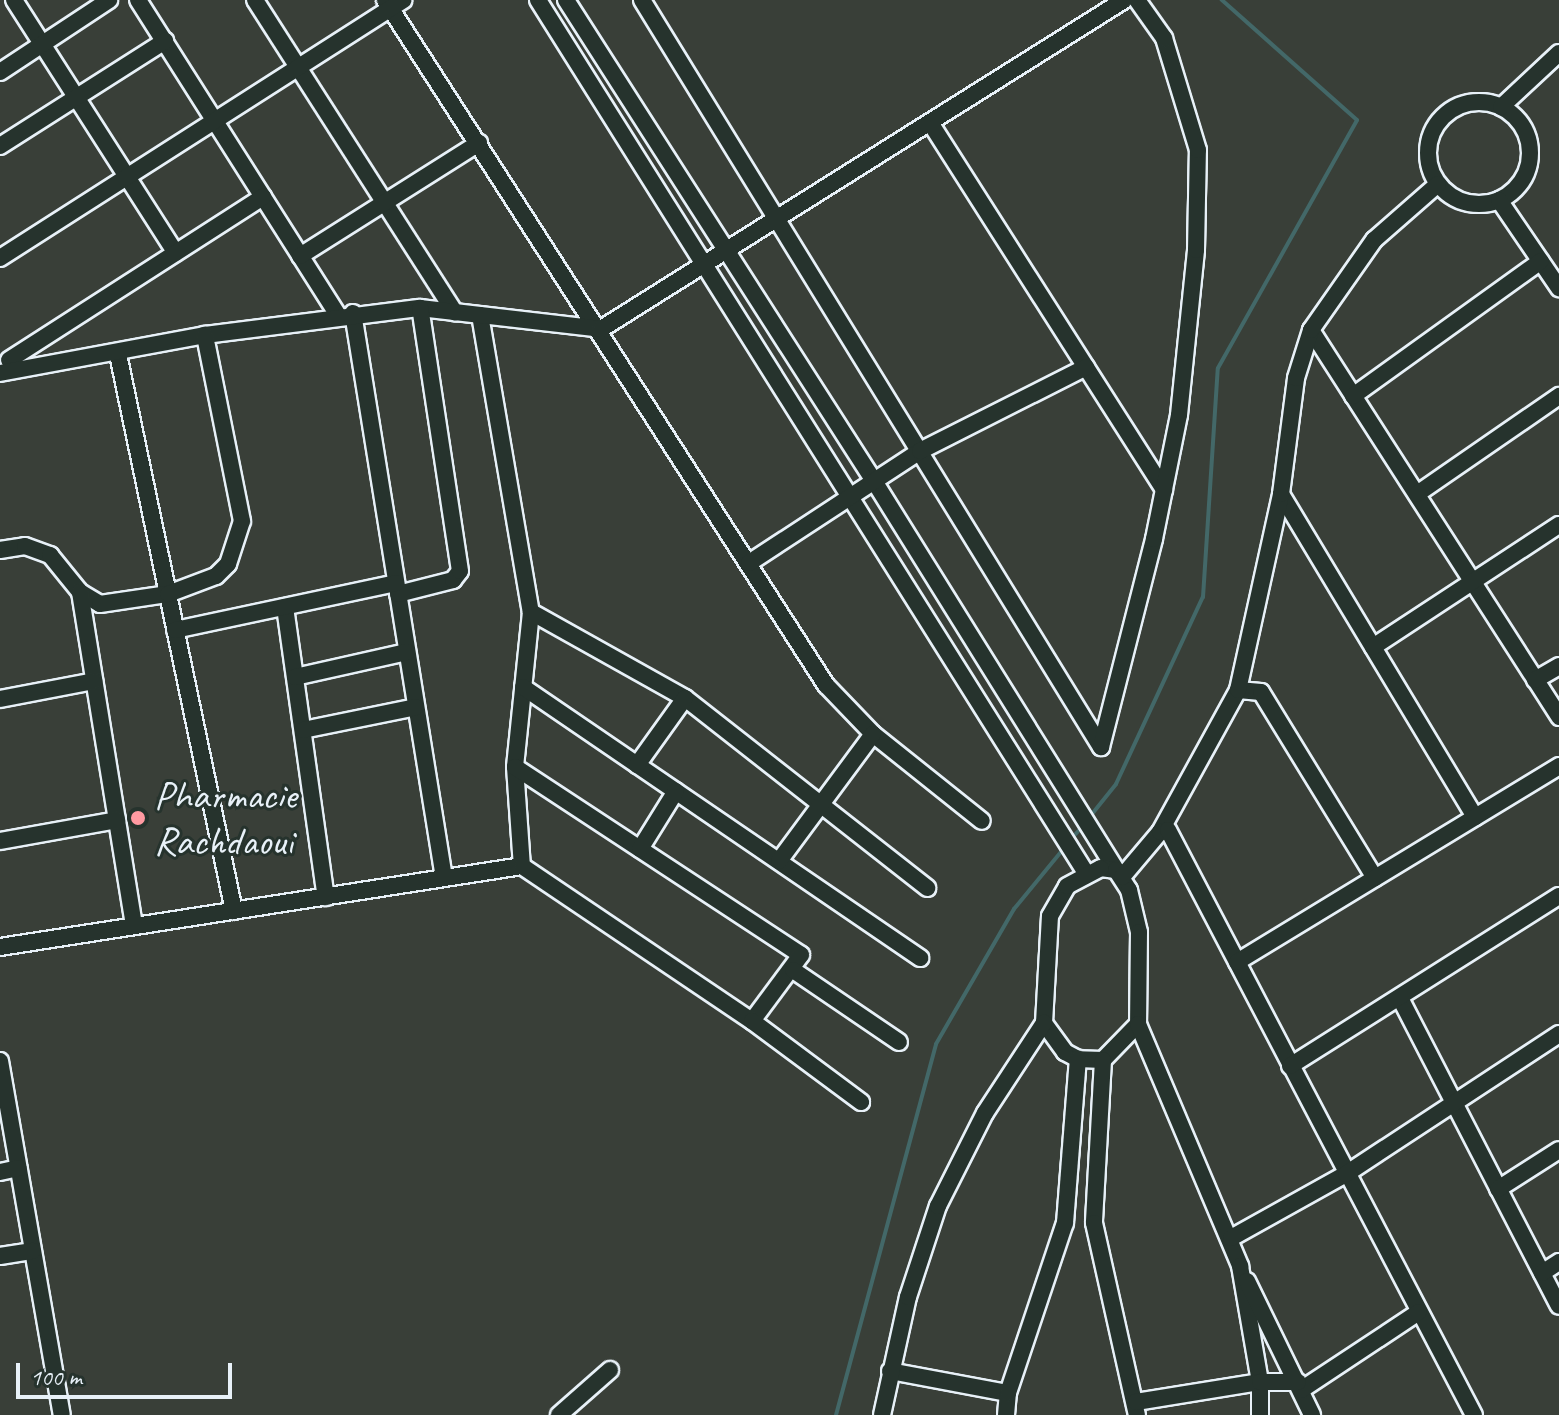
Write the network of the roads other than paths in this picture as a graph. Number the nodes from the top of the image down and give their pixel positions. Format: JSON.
{"nodes":[{"id":1,"x":14,"y":0,"type":"edge"},
{"id":2,"x":109,"y":0,"type":"edge"},
{"id":3,"x":138,"y":0,"type":"edge"},
{"id":4,"x":255,"y":0,"type":"edge"},
{"id":5,"x":538,"y":0,"type":"edge"},
{"id":6,"x":566,"y":0,"type":"edge"},
{"id":7,"x":642,"y":0,"type":"edge"},
{"id":8,"x":1124,"y":0,"type":"edge"},
{"id":9,"x":1137,"y":0,"type":"edge"},
{"id":10,"x":393,"y":3,"type":"edge"},
{"id":11,"x":165,"y":41,"type":"junction"},
{"id":12,"x":42,"y":44,"type":"junction"},
{"id":13,"x":1559,"y":53,"type":"edge"},
{"id":14,"x":298,"y":68,"type":"junction"},
{"id":15,"x":0,"y":72,"type":"edge"},
{"id":16,"x":77,"y":97,"type":"junction"},
{"id":17,"x":1501,"y":107,"type":"junction"},
{"id":18,"x":215,"y":121,"type":"junction"},
{"id":19,"x":931,"y":124,"type":"junction"},
{"id":20,"x":479,"y":143,"type":"junction"},
{"id":21,"x":0,"y":146,"type":"edge"},
{"id":22,"x":127,"y":177,"type":"junction"},
{"id":23,"x":1438,"y":184,"type":"junction"},
{"id":24,"x":263,"y":197,"type":"junction"},
{"id":25,"x":1499,"y":200,"type":"junction"},
{"id":26,"x":386,"y":205,"type":"junction"},
{"id":27,"x":780,"y":221,"type":"junction"},
{"id":28,"x":176,"y":253,"type":"junction"},
{"id":29,"x":727,"y":254,"type":"junction"},
{"id":30,"x":300,"y":256,"type":"junction"},
{"id":31,"x":0,"y":258,"type":"edge"},
{"id":32,"x":1541,"y":261,"type":"junction"},
{"id":33,"x":706,"y":266,"type":"junction"},
{"id":34,"x":1559,"y":288,"type":"edge"},
{"id":35,"x":420,"y":308,"type":"junction"},
{"id":36,"x":455,"y":313,"type":"junction"},
{"id":37,"x":345,"y":314,"type":"junction"},
{"id":38,"x":480,"y":315,"type":"junction"},
{"id":39,"x":601,"y":329,"type":"junction"},
{"id":40,"x":1311,"y":330,"type":"junction"},
{"id":41,"x":205,"y":335,"type":"junction"},
{"id":42,"x":118,"y":354,"type":"junction"},
{"id":43,"x":6,"y":363,"type":"edge"},
{"id":44,"x":1086,"y":367,"type":"junction"},
{"id":45,"x":1353,"y":396,"type":"junction"},
{"id":46,"x":1559,"y":396,"type":"edge"},
{"id":47,"x":920,"y":451,"type":"junction"},
{"id":48,"x":874,"y":481,"type":"junction"},
{"id":49,"x":1164,"y":490,"type":"junction"},
{"id":50,"x":1281,"y":494,"type":"junction"},
{"id":51,"x":1417,"y":494,"type":"junction"},
{"id":52,"x":853,"y":495,"type":"junction"},
{"id":53,"x":1559,"y":525,"type":"edge"},
{"id":54,"x":0,"y":550,"type":"edge"},
{"id":55,"x":749,"y":563,"type":"junction"},
{"id":56,"x":1471,"y":580,"type":"junction"},
{"id":57,"x":397,"y":588,"type":"junction"},
{"id":58,"x":80,"y":592,"type":"junction"},
{"id":59,"x":168,"y":594,"type":"junction"},
{"id":60,"x":285,"y":607,"type":"junction"},
{"id":61,"x":531,"y":612,"type":"junction"},
{"id":62,"x":175,"y":630,"type":"junction"},
{"id":63,"x":1373,"y":647,"type":"junction"},
{"id":64,"x":407,"y":652,"type":"junction"},
{"id":65,"x":1559,"y":666,"type":"edge"},
{"id":66,"x":295,"y":677,"type":"junction"},
{"id":67,"x":1535,"y":680,"type":"junction"},
{"id":68,"x":94,"y":681,"type":"junction"},
{"id":69,"x":523,"y":687,"type":"junction"},
{"id":70,"x":1238,"y":690,"type":"junction"},
{"id":71,"x":685,"y":698,"type":"junction"},
{"id":72,"x":0,"y":699,"type":"edge"},
{"id":73,"x":416,"y":707,"type":"junction"},
{"id":74,"x":1559,"y":717,"type":"edge"},
{"id":75,"x":303,"y":730,"type":"junction"},
{"id":76,"x":873,"y":734,"type":"junction"},
{"id":77,"x":637,"y":765,"type":"junction"},
{"id":78,"x":1559,"y":766,"type":"edge"},
{"id":79,"x":515,"y":767,"type":"junction"},
{"id":80,"x":676,"y":791,"type":"junction"},
{"id":81,"x":822,"y":804,"type":"junction"},
{"id":82,"x":1475,"y":817,"type":"junction"},
{"id":83,"x":117,"y":820,"type":"junction"},
{"id":84,"x":982,"y":821,"type":"dead end"},
{"id":85,"x":1160,"y":832,"type":"junction"},
{"id":86,"x":0,"y":841,"type":"edge"},
{"id":87,"x":640,"y":849,"type":"junction"},
{"id":88,"x":779,"y":861,"type":"junction"},
{"id":89,"x":522,"y":866,"type":"junction"},
{"id":90,"x":1086,"y":873,"type":"junction"},
{"id":91,"x":1119,"y":874,"type":"junction"},
{"id":92,"x":444,"y":878,"type":"junction"},
{"id":93,"x":1375,"y":878,"type":"junction"},
{"id":94,"x":927,"y":888,"type":"dead end"},
{"id":95,"x":1559,"y":896,"type":"edge"},
{"id":96,"x":326,"y":897,"type":"junction"},
{"id":97,"x":234,"y":911,"type":"junction"},
{"id":98,"x":134,"y":926,"type":"junction"},
{"id":99,"x":0,"y":947,"type":"edge"},
{"id":100,"x":920,"y":958,"type":"dead end"},
{"id":101,"x":1237,"y":962,"type":"junction"},
{"id":102,"x":793,"y":970,"type":"junction"},
{"id":103,"x":1401,"y":1000,"type":"junction"},
{"id":104,"x":752,"y":1021,"type":"junction"},
{"id":105,"x":1044,"y":1023,"type":"junction"},
{"id":106,"x":1138,"y":1024,"type":"junction"},
{"id":107,"x":1559,"y":1034,"type":"edge"},
{"id":108,"x":899,"y":1042,"type":"dead end"},
{"id":109,"x":1078,"y":1059,"type":"junction"},
{"id":110,"x":1103,"y":1060,"type":"junction"},
{"id":111,"x":0,"y":1061,"type":"edge"},
{"id":112,"x":1290,"y":1066,"type":"junction"},
{"id":113,"x":3,"y":1097,"type":"edge"},
{"id":114,"x":861,"y":1102,"type":"dead end"},
{"id":115,"x":1455,"y":1105,"type":"junction"},
{"id":116,"x":1559,"y":1150,"type":"edge"},
{"id":117,"x":19,"y":1168,"type":"junction"},
{"id":118,"x":0,"y":1172,"type":"edge"},
{"id":119,"x":1346,"y":1174,"type":"junction"},
{"id":120,"x":1498,"y":1189,"type":"junction"},
{"id":121,"x":1065,"y":1223,"type":"junction"},
{"id":122,"x":1094,"y":1223,"type":"junction"},
{"id":123,"x":1231,"y":1238,"type":"junction"},
{"id":124,"x":33,"y":1251,"type":"junction"},
{"id":125,"x":0,"y":1256,"type":"edge"},
{"id":126,"x":1559,"y":1262,"type":"edge"},
{"id":127,"x":1240,"y":1266,"type":"junction"},
{"id":128,"x":1542,"y":1273,"type":"junction"},
{"id":129,"x":1559,"y":1306,"type":"edge"},
{"id":130,"x":1419,"y":1312,"type":"junction"},
{"id":131,"x":610,"y":1370,"type":"dead end"},
{"id":132,"x":890,"y":1371,"type":"junction"},
{"id":133,"x":1260,"y":1382,"type":"junction"},
{"id":134,"x":1300,"y":1386,"type":"junction"},
{"id":135,"x":1008,"y":1393,"type":"junction"},
{"id":136,"x":1136,"y":1409,"type":"edge"},
{"id":137,"x":62,"y":1415,"type":"edge"},
{"id":138,"x":559,"y":1415,"type":"edge"},
{"id":139,"x":882,"y":1415,"type":"edge"},
{"id":140,"x":1006,"y":1415,"type":"edge"},
{"id":141,"x":1260,"y":1415,"type":"edge"},
{"id":142,"x":1312,"y":1415,"type":"edge"},
{"id":143,"x":1474,"y":1415,"type":"edge"}],
"edges":[{"from":1,"to":12,"type":"street"},
{"from":2,"to":12,"type":"street"},
{"from":3,"to":11,"type":"street"},
{"from":4,"to":14,"type":"street"},
{"from":5,"to":33,"type":"street"},
{"from":6,"to":29,"type":"street"},
{"from":7,"to":27,"type":"street"},
{"from":8,"to":19,"type":"street"},
{"from":9,"to":49,"type":"street"},
{"from":10,"to":14,"type":"street"},
{"from":10,"to":20,"type":"street"},
{"from":11,"to":16,"type":"street"},
{"from":11,"to":18,"type":"street"},
{"from":12,"to":15,"type":"street"},
{"from":12,"to":16,"type":"street"},
{"from":13,"to":17,"type":"street"},
{"from":14,"to":18,"type":"street"},
{"from":14,"to":26,"type":"street"},
{"from":16,"to":21,"type":"street"},
{"from":16,"to":22,"type":"street"},
{"from":17,"to":23,"type":"street"},
{"from":17,"to":25,"type":"street"},
{"from":18,"to":22,"type":"street"},
{"from":18,"to":24,"type":"street"},
{"from":19,"to":27,"type":"street"},
{"from":19,"to":44,"type":"street"},
{"from":20,"to":26,"type":"street"},
{"from":20,"to":39,"type":"street"},
{"from":22,"to":28,"type":"street"},
{"from":22,"to":31,"type":"street"},
{"from":23,"to":25,"type":"street"},
{"from":23,"to":40,"type":"street"},
{"from":24,"to":28,"type":"street"},
{"from":24,"to":30,"type":"street"},
{"from":25,"to":32,"type":"street"},
{"from":26,"to":30,"type":"street"},
{"from":26,"to":36,"type":"street"},
{"from":27,"to":29,"type":"street"},
{"from":27,"to":47,"type":"street"},
{"from":28,"to":43,"type":"street"},
{"from":29,"to":33,"type":"street"},
{"from":29,"to":48,"type":"street"},
{"from":30,"to":37,"type":"street"},
{"from":32,"to":34,"type":"street"},
{"from":32,"to":45,"type":"street"},
{"from":33,"to":39,"type":"street"},
{"from":33,"to":52,"type":"street"},
{"from":35,"to":36,"type":"street"},
{"from":35,"to":37,"type":"street"},
{"from":35,"to":57,"type":"street"},
{"from":36,"to":38,"type":"street"},
{"from":37,"to":41,"type":"street"},
{"from":37,"to":57,"type":"street"},
{"from":38,"to":39,"type":"street"},
{"from":38,"to":61,"type":"street"},
{"from":39,"to":55,"type":"street"},
{"from":40,"to":45,"type":"street"},
{"from":40,"to":50,"type":"street"},
{"from":41,"to":42,"type":"street"},
{"from":41,"to":59,"type":"street"},
{"from":42,"to":43,"type":"street"},
{"from":42,"to":59,"type":"street"},
{"from":44,"to":47,"type":"street"},
{"from":44,"to":49,"type":"street"},
{"from":45,"to":51,"type":"street"},
{"from":46,"to":51,"type":"street"},
{"from":47,"to":48,"type":"street"},
{"from":47,"to":49,"type":"street"},
{"from":48,"to":52,"type":"street"},
{"from":48,"to":91,"type":"street"},
{"from":50,"to":63,"type":"street"},
{"from":50,"to":70,"type":"street"},
{"from":51,"to":56,"type":"street"},
{"from":52,"to":55,"type":"street"},
{"from":52,"to":90,"type":"street"},
{"from":53,"to":56,"type":"street"},
{"from":54,"to":58,"type":"street"},
{"from":55,"to":76,"type":"street"},
{"from":56,"to":63,"type":"street"},
{"from":56,"to":67,"type":"street"},
{"from":57,"to":60,"type":"street"},
{"from":57,"to":64,"type":"street"},
{"from":58,"to":59,"type":"street"},
{"from":58,"to":68,"type":"street"},
{"from":59,"to":62,"type":"street"},
{"from":60,"to":62,"type":"street"},
{"from":60,"to":66,"type":"street"},
{"from":61,"to":69,"type":"street"},
{"from":61,"to":71,"type":"street"},
{"from":62,"to":97,"type":"street"},
{"from":63,"to":82,"type":"street"},
{"from":64,"to":66,"type":"street"},
{"from":64,"to":73,"type":"street"},
{"from":65,"to":67,"type":"street"},
{"from":66,"to":75,"type":"street"},
{"from":67,"to":74,"type":"street"},
{"from":68,"to":72,"type":"street"},
{"from":68,"to":83,"type":"street"},
{"from":69,"to":77,"type":"street"},
{"from":69,"to":79,"type":"street"},
{"from":70,"to":85,"type":"street"},
{"from":70,"to":93,"type":"street"},
{"from":71,"to":77,"type":"street"},
{"from":71,"to":81,"type":"street"},
{"from":73,"to":75,"type":"street"},
{"from":73,"to":92,"type":"street"},
{"from":75,"to":96,"type":"street"},
{"from":76,"to":81,"type":"street"},
{"from":76,"to":84,"type":"street"},
{"from":77,"to":80,"type":"street"},
{"from":78,"to":82,"type":"street"},
{"from":79,"to":87,"type":"street"},
{"from":79,"to":89,"type":"street"},
{"from":80,"to":87,"type":"street"},
{"from":80,"to":88,"type":"street"},
{"from":81,"to":88,"type":"street"},
{"from":81,"to":94,"type":"street"},
{"from":82,"to":93,"type":"street"},
{"from":83,"to":86,"type":"street"},
{"from":83,"to":98,"type":"street"},
{"from":85,"to":91,"type":"street"},
{"from":85,"to":101,"type":"street"},
{"from":87,"to":102,"type":"street"},
{"from":88,"to":100,"type":"street"},
{"from":89,"to":92,"type":"street"},
{"from":89,"to":104,"type":"street"},
{"from":90,"to":91,"type":"street"},
{"from":90,"to":105,"type":"street"},
{"from":91,"to":106,"type":"street"},
{"from":92,"to":96,"type":"street"},
{"from":93,"to":101,"type":"street"},
{"from":95,"to":103,"type":"street"},
{"from":96,"to":97,"type":"street"},
{"from":97,"to":98,"type":"street"},
{"from":98,"to":99,"type":"street"},
{"from":101,"to":112,"type":"street"},
{"from":102,"to":104,"type":"street"},
{"from":102,"to":108,"type":"street"},
{"from":103,"to":112,"type":"street"},
{"from":103,"to":115,"type":"street"},
{"from":104,"to":114,"type":"street"},
{"from":105,"to":109,"type":"street"},
{"from":105,"to":132,"type":"street"},
{"from":106,"to":110,"type":"street"},
{"from":106,"to":123,"type":"street"},
{"from":107,"to":115,"type":"street"},
{"from":109,"to":110,"type":"street"},
{"from":109,"to":121,"type":"street"},
{"from":110,"to":122,"type":"street"},
{"from":111,"to":113,"type":"street"},
{"from":112,"to":119,"type":"street"},
{"from":113,"to":117,"type":"street"},
{"from":115,"to":119,"type":"street"},
{"from":115,"to":120,"type":"street"},
{"from":116,"to":120,"type":"street"},
{"from":117,"to":118,"type":"street"},
{"from":117,"to":124,"type":"street"},
{"from":119,"to":123,"type":"street"},
{"from":119,"to":130,"type":"street"},
{"from":120,"to":128,"type":"street"},
{"from":121,"to":122,"type":"street"},
{"from":121,"to":135,"type":"street"},
{"from":122,"to":136,"type":"street"},
{"from":123,"to":127,"type":"street"},
{"from":124,"to":125,"type":"street"},
{"from":124,"to":137,"type":"street"},
{"from":126,"to":128,"type":"street"},
{"from":127,"to":133,"type":"street"},
{"from":127,"to":134,"type":"street"},
{"from":128,"to":129,"type":"street"},
{"from":130,"to":134,"type":"street"},
{"from":130,"to":143,"type":"street"},
{"from":131,"to":138,"type":"street"},
{"from":132,"to":135,"type":"street"},
{"from":132,"to":139,"type":"street"},
{"from":133,"to":134,"type":"street"},
{"from":133,"to":136,"type":"street"},
{"from":133,"to":141,"type":"street"},
{"from":134,"to":142,"type":"street"},
{"from":135,"to":140,"type":"street"}]}
